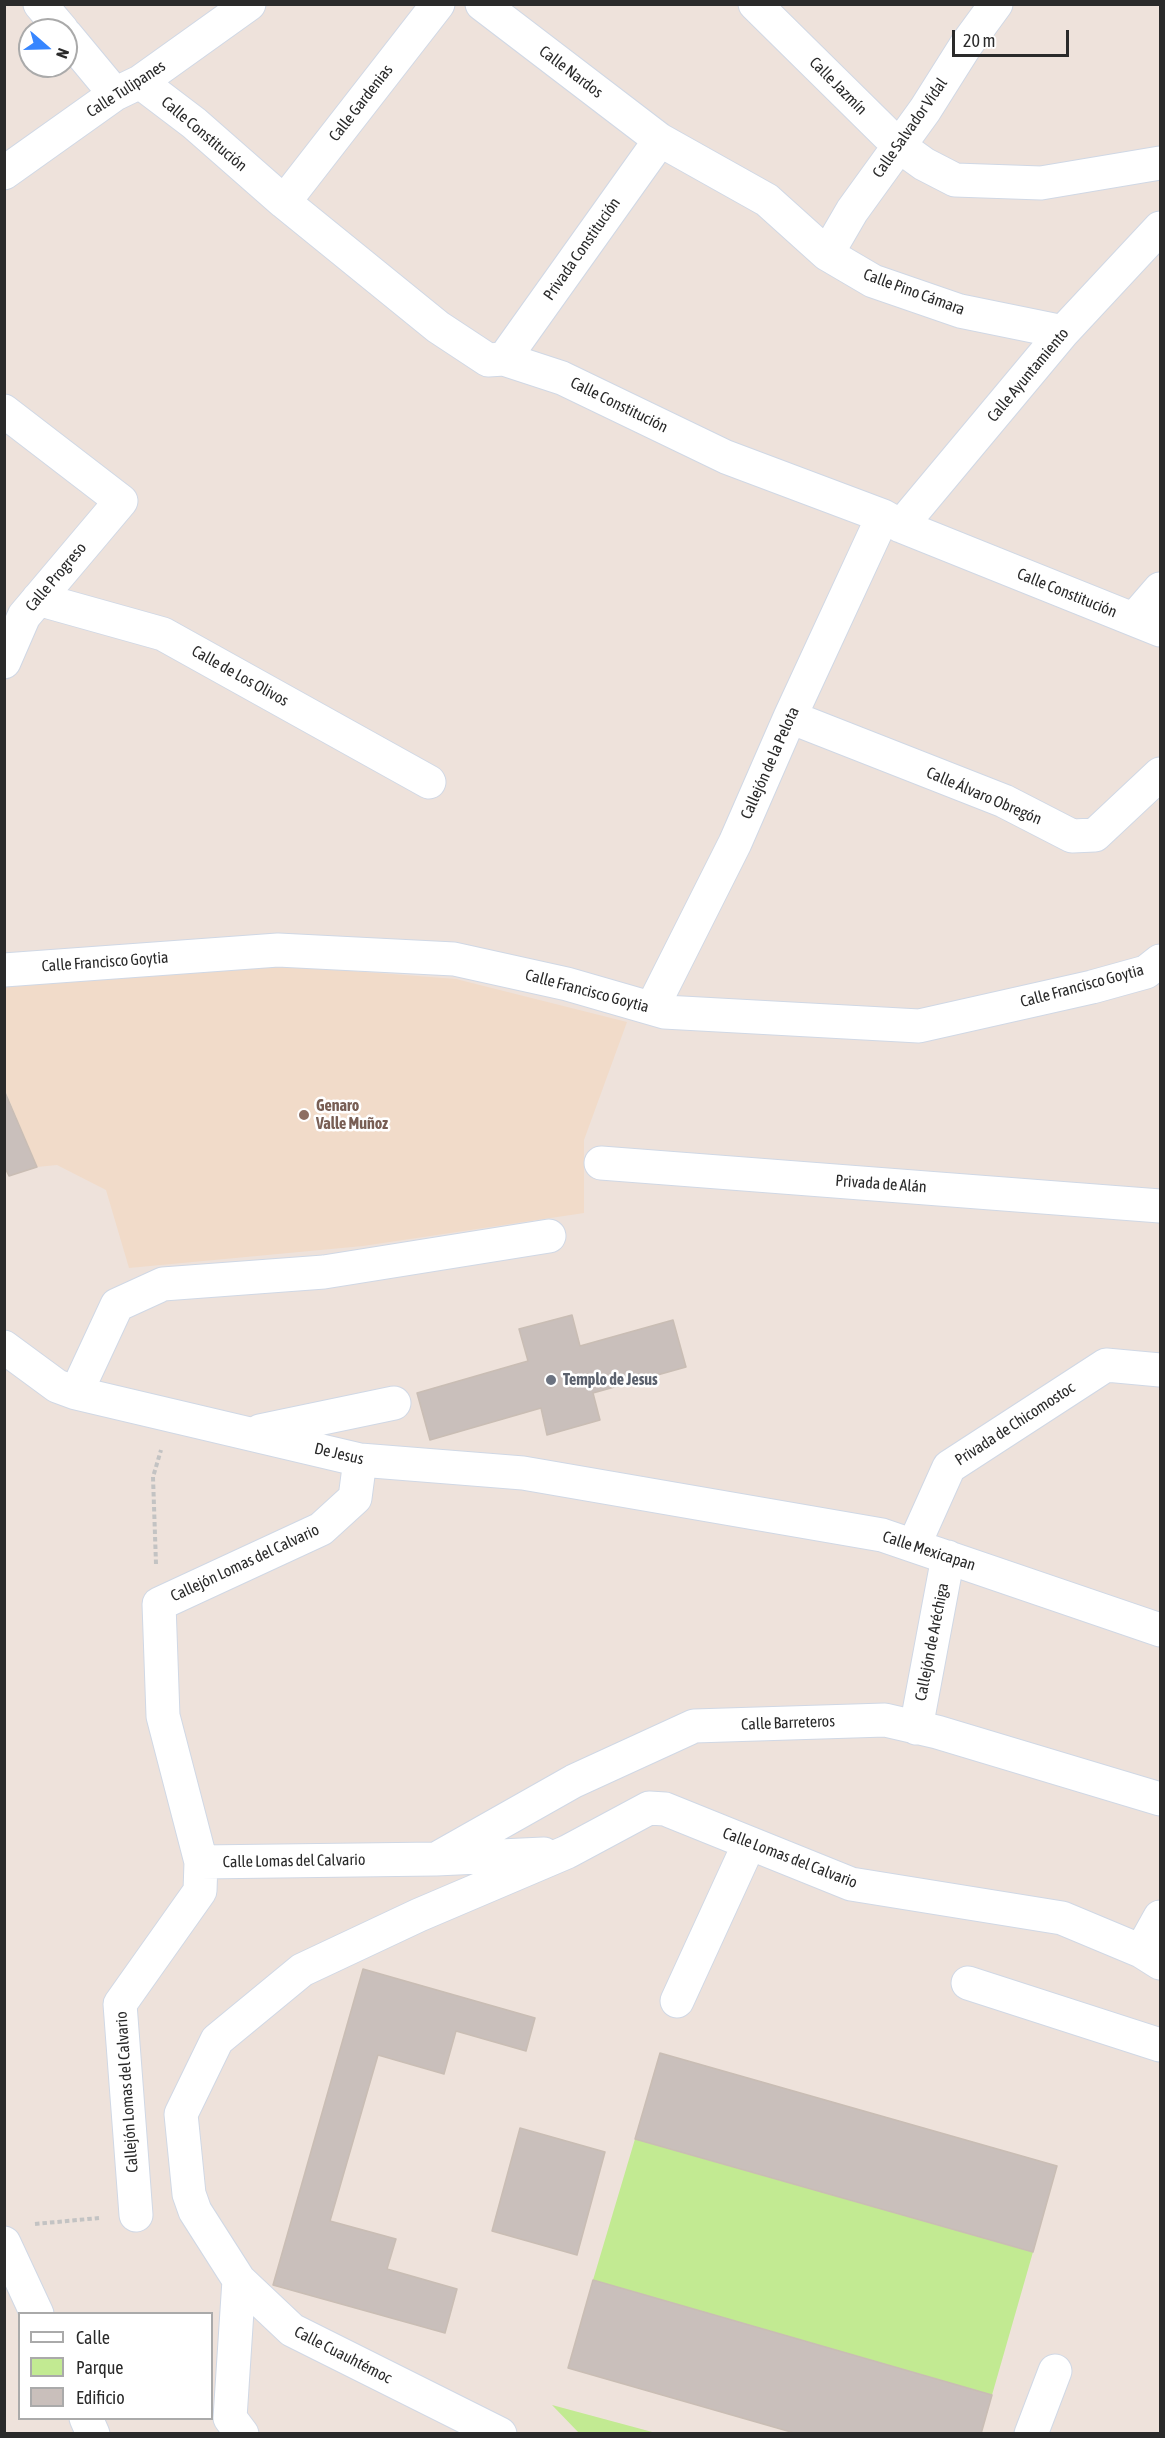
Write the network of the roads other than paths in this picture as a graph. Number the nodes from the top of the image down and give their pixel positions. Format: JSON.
{"nodes":[{"id":1,"x":40,"y":4,"type":"edge"},
{"id":2,"x":249,"y":4,"type":"edge"},
{"id":3,"x":438,"y":4,"type":"edge"},
{"id":4,"x":482,"y":4,"type":"edge"},
{"id":5,"x":755,"y":4,"type":"edge"},
{"id":6,"x":996,"y":4,"type":"edge"},
{"id":7,"x":52,"y":18,"type":"edge"},
{"id":8,"x":78,"y":45,"type":"edge"},
{"id":9,"x":127,"y":88,"type":"junction"},
{"id":10,"x":660,"y":140,"type":"junction"},
{"id":11,"x":911,"y":155,"type":"junction"},
{"id":12,"x":1161,"y":163,"type":"edge"},
{"id":13,"x":4,"y":173,"type":"edge"},
{"id":14,"x":284,"y":202,"type":"junction"},
{"id":15,"x":1161,"y":228,"type":"edge"},
{"id":16,"x":827,"y":254,"type":"junction"},
{"id":17,"x":1063,"y":332,"type":"junction"},
{"id":18,"x":504,"y":359,"type":"junction"},
{"id":19,"x":4,"y":411,"type":"edge"},
{"id":20,"x":892,"y":521,"type":"junction"},
{"id":21,"x":1161,"y":589,"type":"edge"},
{"id":22,"x":22,"y":606,"type":"edge"},
{"id":23,"x":1147,"y":625,"type":"edge"},
{"id":24,"x":4,"y":662,"type":"edge"},
{"id":25,"x":790,"y":717,"type":"junction"},
{"id":26,"x":1161,"y":774,"type":"edge"},
{"id":27,"x":429,"y":783,"type":"dead end"},
{"id":28,"x":4,"y":970,"type":"edge"},
{"id":29,"x":1156,"y":971,"type":"edge"},
{"id":30,"x":652,"y":1008,"type":"junction"},
{"id":31,"x":601,"y":1163,"type":"dead end"},
{"id":32,"x":1161,"y":1206,"type":"edge"},
{"id":33,"x":549,"y":1236,"type":"dead end"},
{"id":34,"x":4,"y":1347,"type":"edge"},
{"id":35,"x":1161,"y":1370,"type":"edge"},
{"id":36,"x":76,"y":1393,"type":"junction"},
{"id":37,"x":394,"y":1403,"type":"dead end"},
{"id":38,"x":251,"y":1433,"type":"junction"},
{"id":39,"x":360,"y":1460,"type":"junction"},
{"id":40,"x":691,"y":1503,"type":"joint"},
{"id":41,"x":914,"y":1545,"type":"junction"},
{"id":42,"x":948,"y":1557,"type":"junction"},
{"id":43,"x":1161,"y":1630,"type":"edge"},
{"id":44,"x":916,"y":1728,"type":"junction"},
{"id":45,"x":1161,"y":1799,"type":"edge"},
{"id":46,"x":749,"y":1844,"type":"junction"},
{"id":47,"x":567,"y":1852,"type":"junction"},
{"id":48,"x":436,"y":1859,"type":"junction"},
{"id":49,"x":201,"y":1862,"type":"junction"},
{"id":50,"x":1161,"y":1917,"type":"edge"},
{"id":51,"x":1151,"y":1957,"type":"edge"},
{"id":52,"x":968,"y":1983,"type":"dead end"},
{"id":53,"x":677,"y":2001,"type":"dead end"},
{"id":54,"x":1161,"y":2045,"type":"edge"},
{"id":55,"x":195,"y":2211,"type":"joint"},
{"id":56,"x":136,"y":2215,"type":"road end"},
{"id":57,"x":4,"y":2243,"type":"edge"},
{"id":58,"x":239,"y":2280,"type":"junction"},
{"id":59,"x":37,"y":2312,"type":"edge"},
{"id":60,"x":1055,"y":2371,"type":"dead end"},
{"id":61,"x":242,"y":2433,"type":"edge"},
{"id":62,"x":501,"y":2433,"type":"edge"},
{"id":63,"x":1031,"y":2433,"type":"edge"}],
"edges":[{"from":1,"to":7,"type":"street"},
{"from":2,"to":9,"type":"street","name":"Calle Tulipanes"},
{"from":3,"to":14,"type":"street","name":"Calle Gardenias"},
{"from":4,"to":10,"type":"street","name":"Calle Nardos"},
{"from":5,"to":11,"type":"street","name":"Calle Jazmín"},
{"from":6,"to":11,"type":"street","name":"Calle Salvador Vidal"},
{"from":8,"to":9,"type":"street","name":"Calle Constitución"},
{"from":9,"to":13,"type":"street","name":"Calle Tulipanes"},
{"from":9,"to":14,"type":"street","name":"Calle Constitución"},
{"from":10,"to":16,"type":"street","name":"Calle Pino Cámara"},
{"from":10,"to":18,"type":"street","name":"Privada Constitución"},
{"from":11,"to":12,"type":"street","name":"Calle Jazmín"},
{"from":11,"to":16,"type":"street","name":"Calle Salvador Vidal"},
{"from":14,"to":18,"type":"street","name":"Calle Constitución"},
{"from":15,"to":17,"type":"street","name":"Calle Ayuntamiento"},
{"from":16,"to":17,"type":"street","name":"Calle Pino Cámara"},
{"from":17,"to":20,"type":"street","name":"Calle Ayuntamiento"},
{"from":18,"to":20,"type":"street","name":"Calle Constitución"},
{"from":19,"to":22,"type":"street","name":"Calle Progreso"},
{"from":20,"to":23,"type":"street","name":"Calle Constitución"},
{"from":20,"to":25,"type":"street","name":"Callejón de la Pelota"},
{"from":21,"to":23,"type":"street"},
{"from":22,"to":24,"type":"street","name":"Calle Progreso"},
{"from":22,"to":27,"type":"street","name":"Calle de Los Olivos"},
{"from":25,"to":26,"type":"street","name":"Calle Álvaro Obregón"},
{"from":25,"to":30,"type":"street","name":"Callejón de la Pelota"},
{"from":28,"to":30,"type":"street","name":"Calle Francisco Goytia"},
{"from":29,"to":30,"type":"street","name":"Calle Francisco Goytia"},
{"from":31,"to":32,"type":"street","name":"Privada de Alán"},
{"from":33,"to":36,"type":"street"},
{"from":34,"to":36,"type":"street","name":"De Jesus"},
{"from":35,"to":41,"type":"street","name":"Privada de Chicomostoc"},
{"from":36,"to":38,"type":"street","name":"De Jesus"},
{"from":37,"to":38,"type":"street"},
{"from":38,"to":39,"type":"street","name":"De Jesus"},
{"from":39,"to":40,"type":"street","name":"De Jesus"},
{"from":39,"to":49,"type":"street","name":"Callejón Lomas del Calvario"},
{"from":40,"to":41,"type":"street","name":"Calle Mexicapan"},
{"from":41,"to":42,"type":"street","name":"Calle Mexicapan"},
{"from":42,"to":43,"type":"street","name":"Calle Mexicapan"},
{"from":42,"to":44,"type":"street","name":"Callejón de Aréchiga"},
{"from":44,"to":45,"type":"street","name":"Calle Barreteros"},
{"from":44,"to":48,"type":"street","name":"Calle Barreteros"},
{"from":46,"to":47,"type":"street","name":"Calle Lomas del Calvario"},
{"from":46,"to":51,"type":"street","name":"Calle Lomas del Calvario"},
{"from":46,"to":53,"type":"street"},
{"from":47,"to":48,"type":"street","name":"Calle Lomas del Calvario"},
{"from":47,"to":55,"type":"street","name":"Calle Lomas del Calvario"},
{"from":48,"to":49,"type":"street","name":"Calle Lomas del Calvario"},
{"from":49,"to":56,"type":"street","name":"Callejón Lomas del Calvario"},
{"from":50,"to":51,"type":"street"},
{"from":52,"to":54,"type":"street"},
{"from":55,"to":58,"type":"street","name":"Calle Cuauhtémoc"},
{"from":57,"to":59,"type":"street"},
{"from":58,"to":61,"type":"street"},
{"from":58,"to":62,"type":"street","name":"Calle Cuauhtémoc"},
{"from":60,"to":63,"type":"street"}]}
